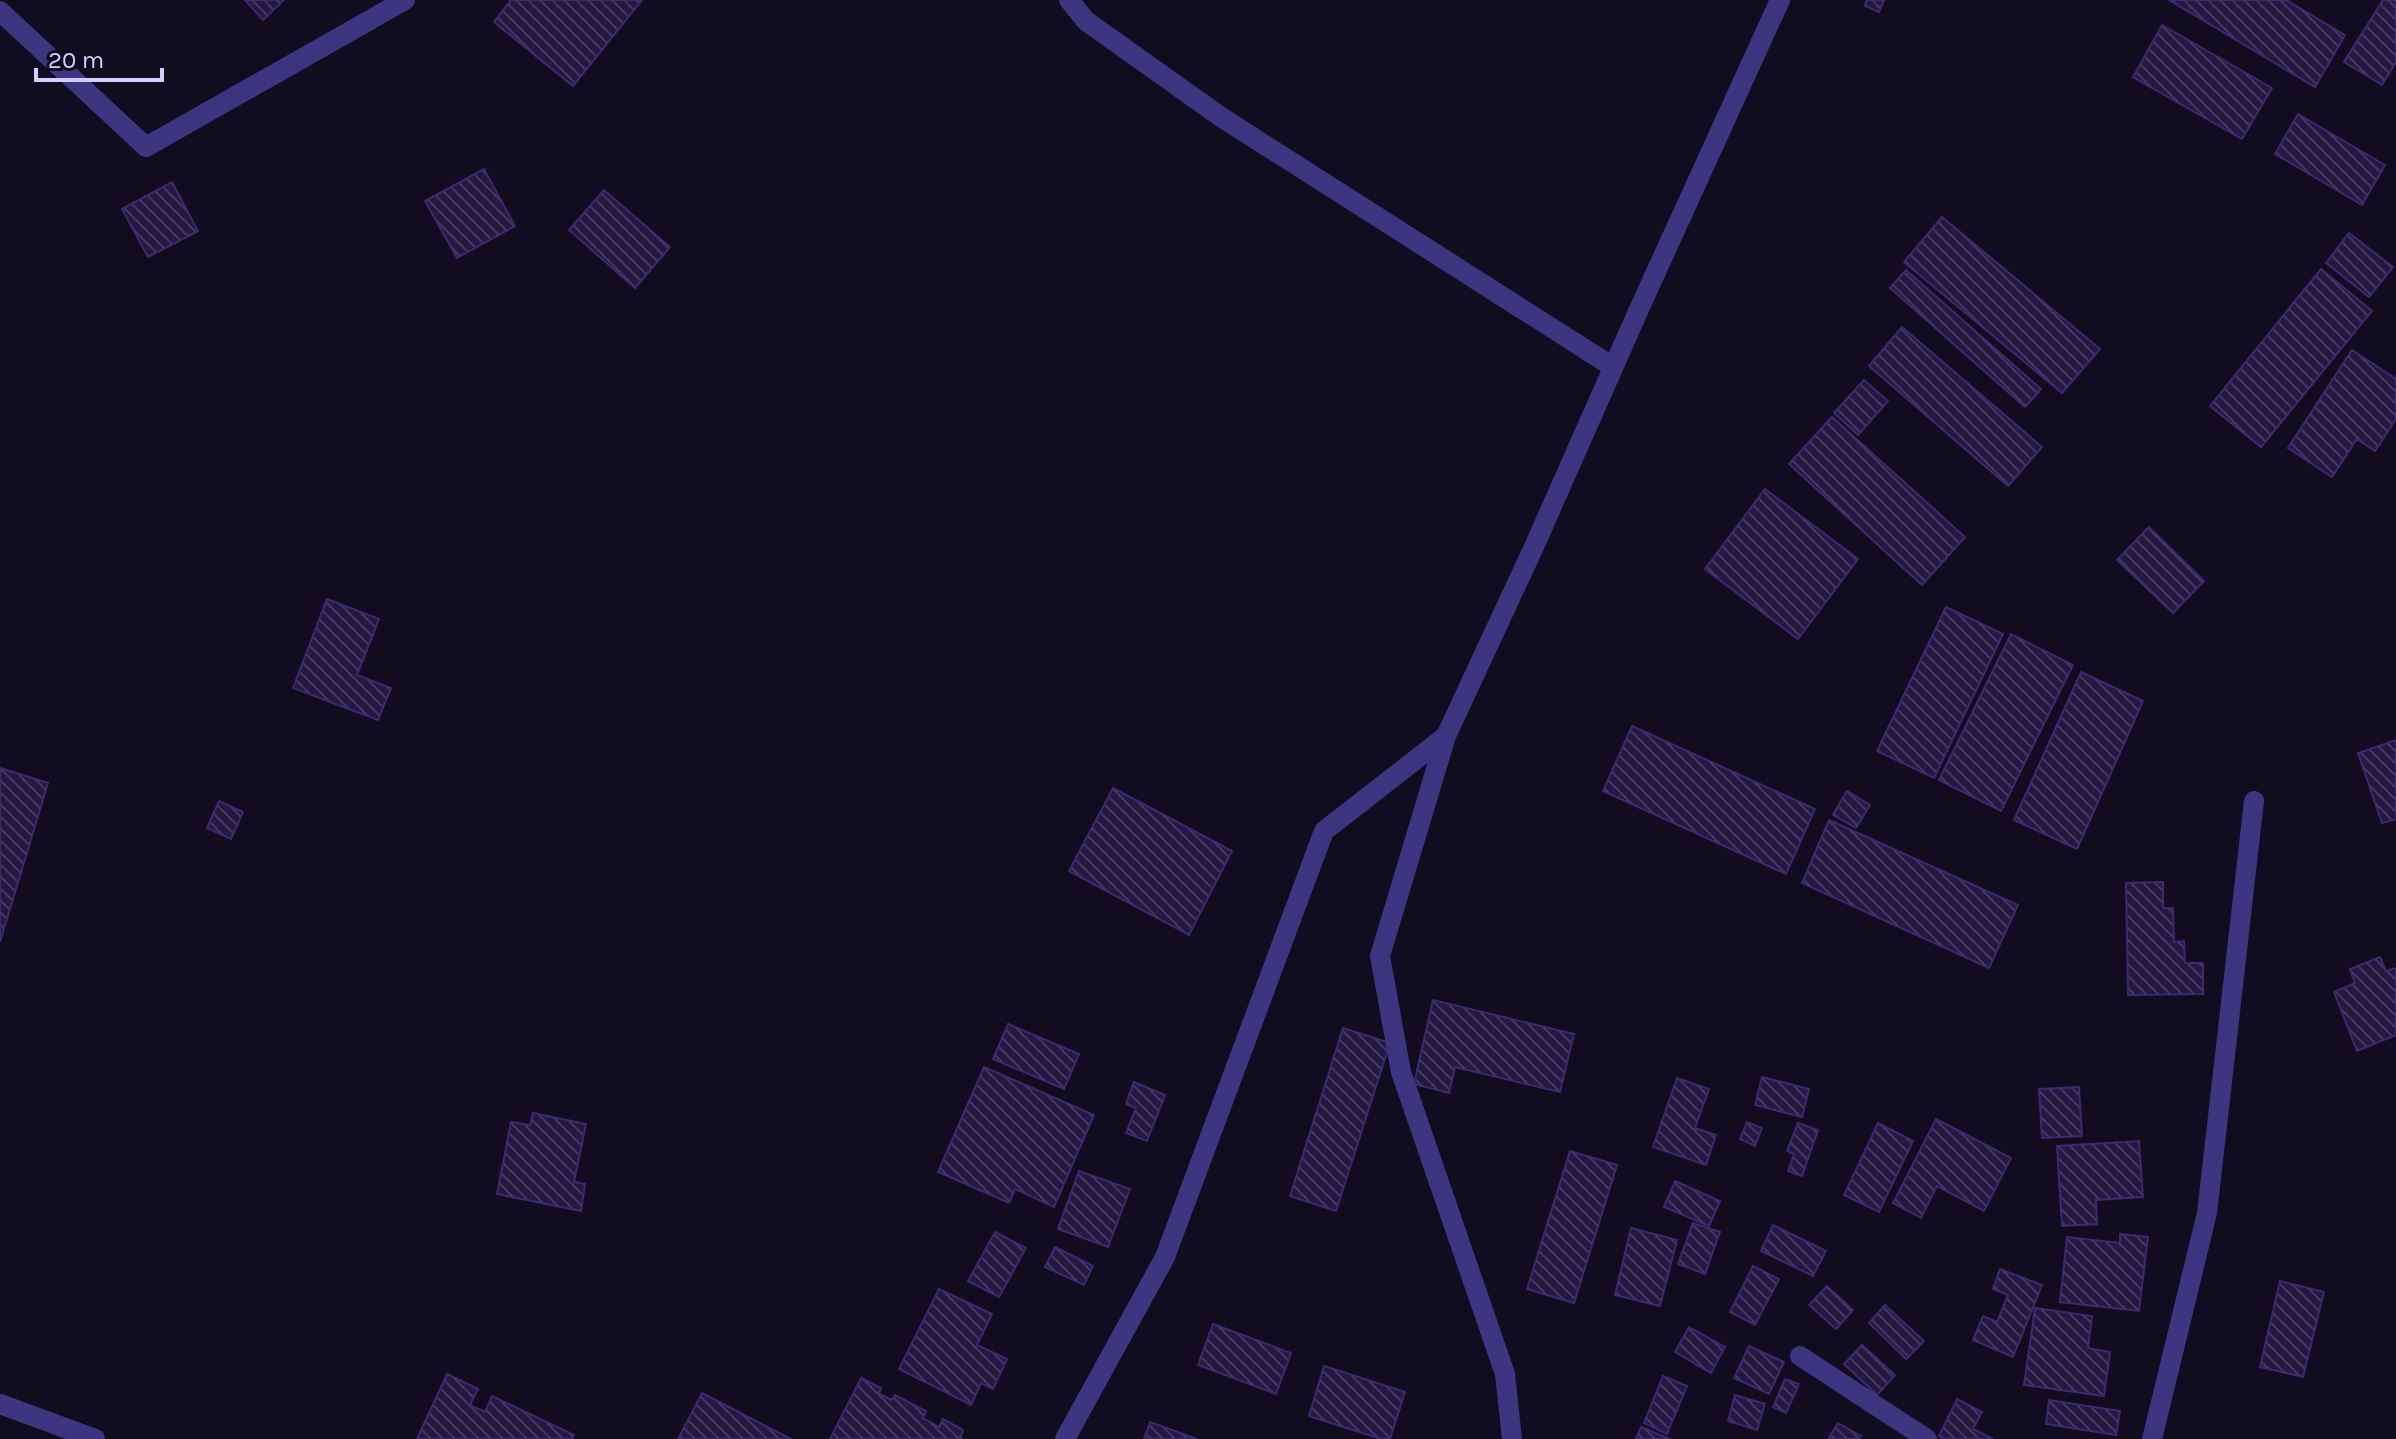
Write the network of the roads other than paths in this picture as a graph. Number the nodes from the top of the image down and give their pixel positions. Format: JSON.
{"nodes":[{"id":1,"x":405,"y":0,"type":"edge"},
{"id":2,"x":1069,"y":0,"type":"edge"},
{"id":3,"x":1780,"y":0,"type":"edge"},
{"id":4,"x":0,"y":11,"type":"edge"},
{"id":5,"x":1613,"y":367,"type":"junction"},
{"id":6,"x":1446,"y":736,"type":"junction"},
{"id":7,"x":2254,"y":801,"type":"dead end"},
{"id":8,"x":1800,"y":1356,"type":"dead end"},
{"id":9,"x":0,"y":1404,"type":"edge"},
{"id":10,"x":95,"y":1439,"type":"edge"},
{"id":11,"x":1065,"y":1439,"type":"edge"},
{"id":12,"x":1512,"y":1439,"type":"edge"},
{"id":13,"x":1927,"y":1439,"type":"edge"},
{"id":14,"x":2152,"y":1439,"type":"edge"}],
"edges":[{"from":1,"to":4,"type":"street"},
{"from":2,"to":5,"type":"street"},
{"from":3,"to":5,"type":"street"},
{"from":5,"to":6,"type":"street"},
{"from":6,"to":11,"type":"street"},
{"from":6,"to":12,"type":"street"},
{"from":7,"to":14,"type":"street"},
{"from":8,"to":13,"type":"street"},
{"from":9,"to":10,"type":"street"}]}
